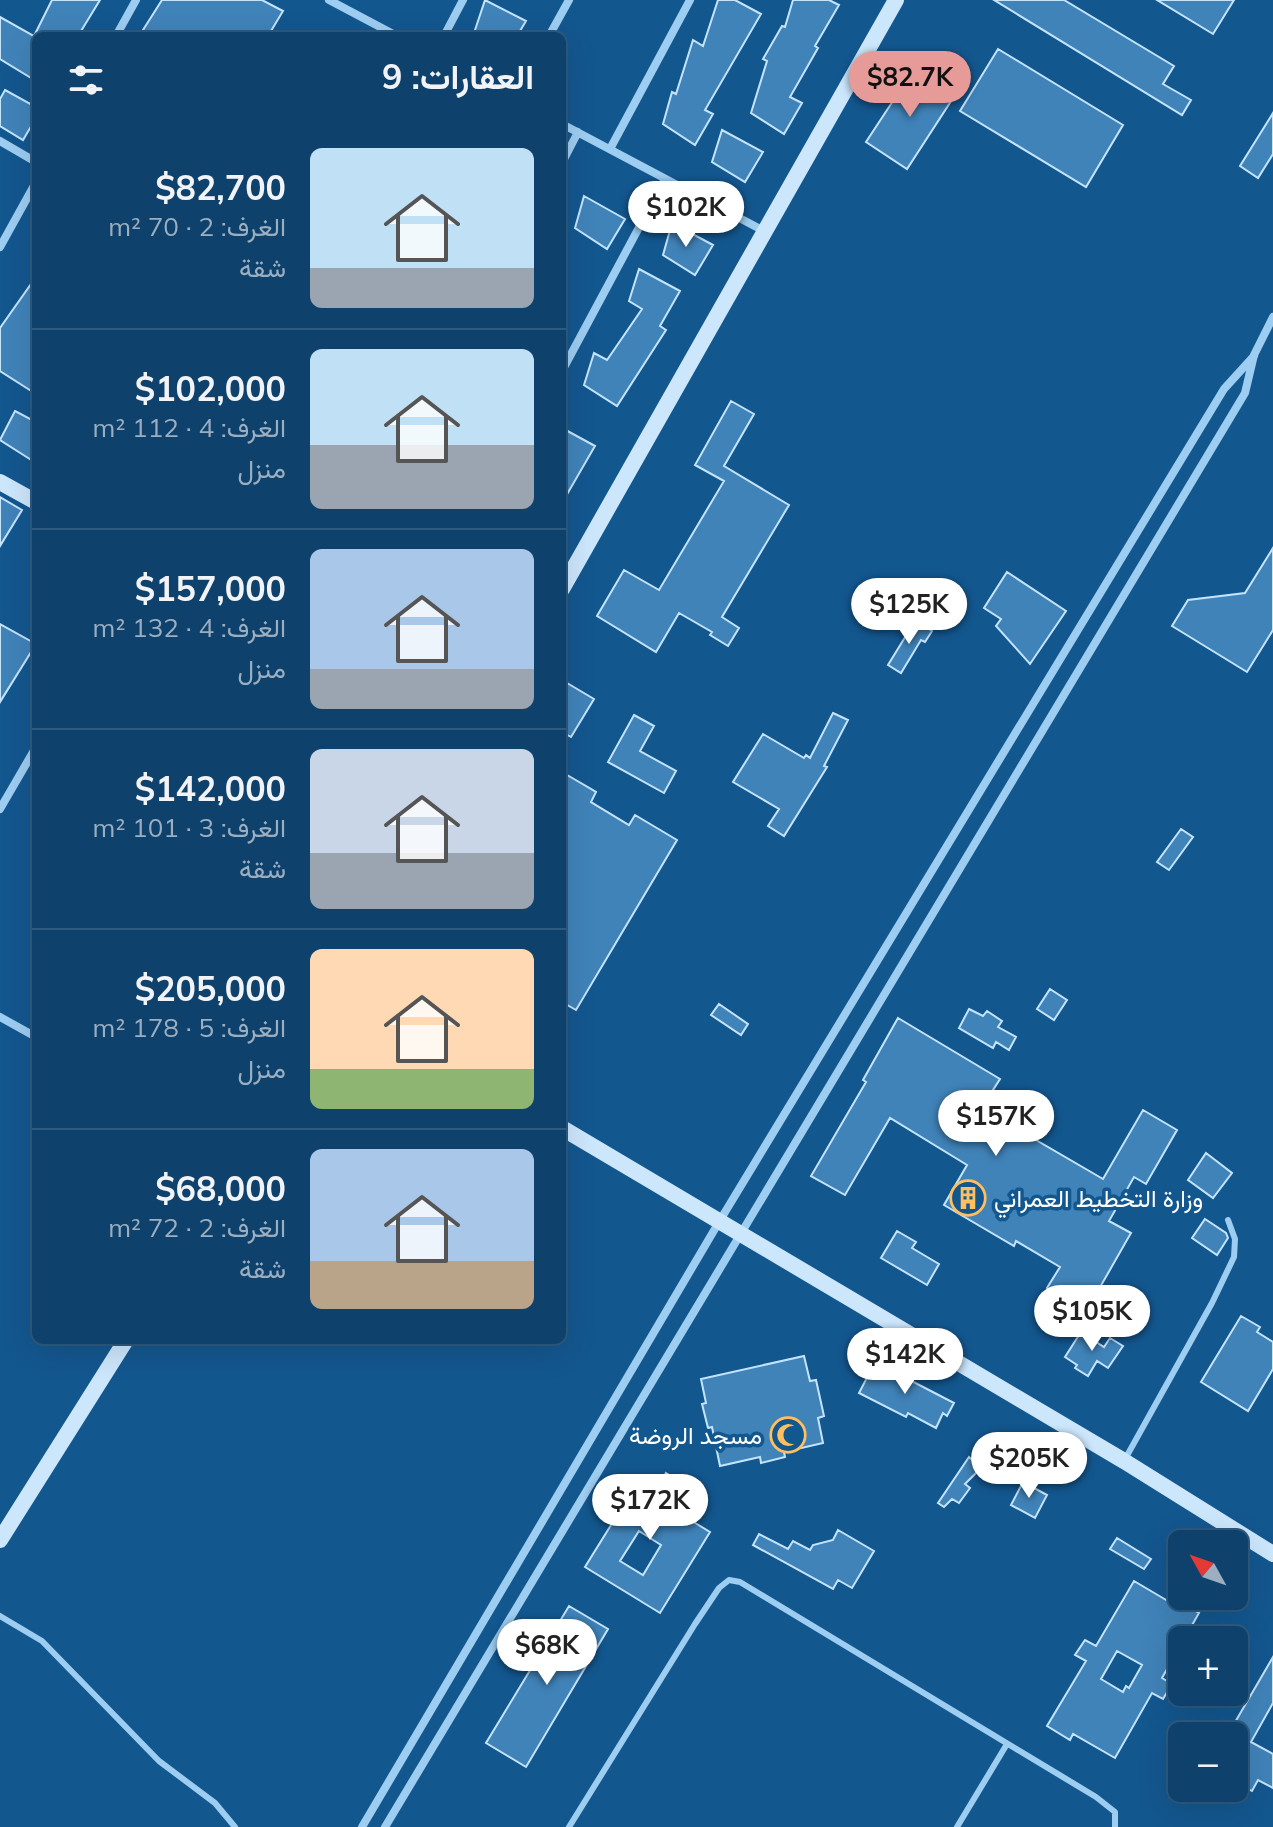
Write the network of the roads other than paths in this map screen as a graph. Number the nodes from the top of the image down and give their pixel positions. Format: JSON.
{"nodes":[{"id":1,"x":136,"y":0,"type":"edge"},
{"id":2,"x":329,"y":0,"type":"edge"},
{"id":3,"x":463,"y":0,"type":"edge"},
{"id":4,"x":569,"y":0,"type":"edge"},
{"id":5,"x":690,"y":0,"type":"edge"},
{"id":6,"x":896,"y":0,"type":"edge"},
{"id":7,"x":118,"y":32,"type":"edge"},
{"id":8,"x":389,"y":32,"type":"edge"},
{"id":9,"x":446,"y":32,"type":"edge"},
{"id":10,"x":551,"y":32,"type":"edge"},
{"id":11,"x":566,"y":126,"type":"edge"},
{"id":12,"x":578,"y":132,"type":"junction"},
{"id":13,"x":0,"y":141,"type":"edge"},
{"id":14,"x":610,"y":149,"type":"junction"},
{"id":15,"x":566,"y":155,"type":"edge"},
{"id":16,"x":32,"y":160,"type":"edge"},
{"id":17,"x":665,"y":179,"type":"junction"},
{"id":18,"x":32,"y":189,"type":"edge"},
{"id":19,"x":766,"y":232,"type":"junction"},
{"id":20,"x":0,"y":247,"type":"edge"},
{"id":21,"x":1273,"y":317,"type":"edge"},
{"id":22,"x":1254,"y":355,"type":"junction"},
{"id":23,"x":566,"y":361,"type":"edge"},
{"id":24,"x":0,"y":482,"type":"edge"},
{"id":25,"x":32,"y":500,"type":"edge"},
{"id":26,"x":566,"y":582,"type":"edge"},
{"id":27,"x":32,"y":754,"type":"edge"},
{"id":28,"x":0,"y":809,"type":"edge"},
{"id":29,"x":0,"y":1017,"type":"edge"},
{"id":30,"x":32,"y":1035,"type":"edge"},
{"id":31,"x":566,"y":1130,"type":"edge"},
{"id":32,"x":1228,"y":1220,"type":"dead end"},
{"id":33,"x":719,"y":1222,"type":"junction"},
{"id":34,"x":740,"y":1235,"type":"junction"},
{"id":35,"x":123,"y":1344,"type":"edge"},
{"id":36,"x":1124,"y":1461,"type":"junction"},
{"id":37,"x":0,"y":1540,"type":"edge"},
{"id":38,"x":1273,"y":1554,"type":"edge"},
{"id":39,"x":0,"y":1616,"type":"edge"},
{"id":40,"x":1007,"y":1744,"type":"junction"},
{"id":41,"x":235,"y":1827,"type":"edge"},
{"id":42,"x":362,"y":1827,"type":"edge"},
{"id":43,"x":385,"y":1827,"type":"edge"},
{"id":44,"x":569,"y":1827,"type":"edge"},
{"id":45,"x":957,"y":1827,"type":"edge"},
{"id":46,"x":1115,"y":1827,"type":"edge"}],
"edges":[{"from":1,"to":7,"type":"street"},
{"from":2,"to":8,"type":"street"},
{"from":3,"to":9,"type":"street"},
{"from":4,"to":10,"type":"street"},
{"from":5,"to":14,"type":"street"},
{"from":6,"to":19,"type":"street"},
{"from":11,"to":12,"type":"street"},
{"from":12,"to":14,"type":"street"},
{"from":12,"to":15,"type":"street"},
{"from":13,"to":16,"type":"street"},
{"from":14,"to":17,"type":"street"},
{"from":17,"to":19,"type":"street"},
{"from":17,"to":23,"type":"street"},
{"from":18,"to":20,"type":"street"},
{"from":19,"to":26,"type":"street"},
{"from":21,"to":22,"type":"street"},
{"from":22,"to":33,"type":"street"},
{"from":22,"to":34,"type":"street"},
{"from":24,"to":25,"type":"street"},
{"from":27,"to":28,"type":"street"},
{"from":29,"to":30,"type":"street"},
{"from":31,"to":33,"type":"street"},
{"from":32,"to":36,"type":"lane"},
{"from":33,"to":34,"type":"street"},
{"from":33,"to":42,"type":"street"},
{"from":34,"to":36,"type":"street"},
{"from":34,"to":43,"type":"street"},
{"from":35,"to":37,"type":"street"},
{"from":36,"to":38,"type":"street"},
{"from":39,"to":41,"type":"lane"},
{"from":40,"to":44,"type":"lane"},
{"from":40,"to":45,"type":"lane"},
{"from":40,"to":46,"type":"lane"}]}
